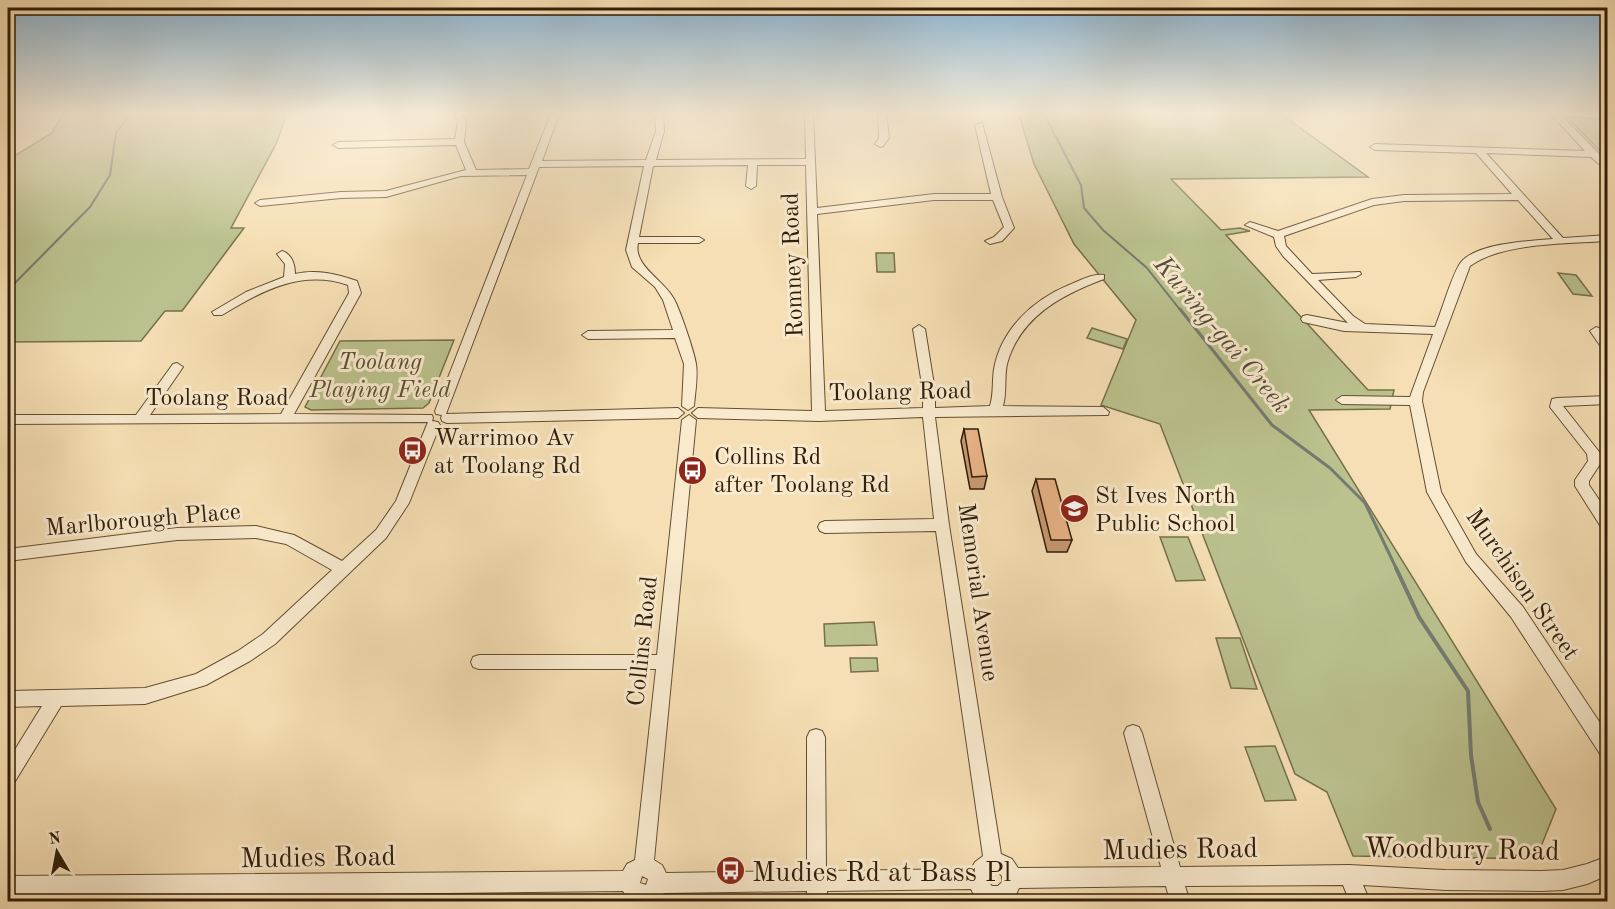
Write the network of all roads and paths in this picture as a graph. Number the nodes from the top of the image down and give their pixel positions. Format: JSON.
{"nodes":[{"id":1,"x":465,"y":156,"type":"edge"},
{"id":2,"x":538,"y":156,"type":"edge"},
{"id":3,"x":652,"y":156,"type":"edge"},
{"id":4,"x":809,"y":156,"type":"edge"},
{"id":5,"x":986,"y":156,"type":"edge"},
{"id":6,"x":1484,"y":156,"type":"edge"},
{"id":7,"x":1595,"y":156,"type":"edge"},
{"id":8,"x":650,"y":162,"type":"junction"},
{"id":9,"x":753,"y":162,"type":"junction"},
{"id":10,"x":809,"y":162,"type":"junction"},
{"id":11,"x":533,"y":168,"type":"junction"},
{"id":12,"x":1608,"y":169,"type":"edge"},
{"id":13,"x":472,"y":172,"type":"junction"},
{"id":14,"x":751,"y":186,"type":"dead end"},
{"id":15,"x":996,"y":197,"type":"junction"},
{"id":16,"x":1520,"y":197,"type":"junction"},
{"id":17,"x":260,"y":203,"type":"dead end"},
{"id":18,"x":812,"y":212,"type":"junction"},
{"id":19,"x":1250,"y":225,"type":"dead end"},
{"id":20,"x":1279,"y":236,"type":"junction"},
{"id":21,"x":1608,"y":238,"type":"edge"},
{"id":22,"x":633,"y":240,"type":"junction"},
{"id":23,"x":699,"y":240,"type":"dead end"},
{"id":24,"x":990,"y":241,"type":"dead end"},
{"id":25,"x":1561,"y":242,"type":"junction"},
{"id":26,"x":282,"y":254,"type":"dead end"},
{"id":27,"x":1356,"y":274,"type":"dead end"},
{"id":28,"x":1100,"y":277,"type":"dead end"},
{"id":29,"x":1310,"y":277,"type":"junction"},
{"id":30,"x":290,"y":278,"type":"junction"},
{"id":31,"x":218,"y":312,"type":"dead end"},
{"id":32,"x":1306,"y":319,"type":"dead end"},
{"id":33,"x":1361,"y":327,"type":"junction"},
{"id":34,"x":919,"y":329,"type":"dead end"},
{"id":35,"x":1439,"y":331,"type":"junction"},
{"id":36,"x":1596,"y":331,"type":"dead end"},
{"id":37,"x":680,"y":334,"type":"junction"},
{"id":38,"x":588,"y":335,"type":"dead end"},
{"id":39,"x":1608,"y":348,"type":"edge"},
{"id":40,"x":177,"y":368,"type":"dead end"},
{"id":41,"x":1342,"y":400,"type":"dead end"},
{"id":42,"x":1608,"y":400,"type":"edge"},
{"id":43,"x":1416,"y":401,"type":"junction"},
{"id":44,"x":995,"y":410,"type":"junction"},
{"id":45,"x":1102,"y":412,"type":"dead end"},
{"id":46,"x":688,"y":413,"type":"junction"},
{"id":47,"x":930,"y":413,"type":"junction"},
{"id":48,"x":444,"y":415,"type":"junction"},
{"id":49,"x":819,"y":416,"type":"junction"},
{"id":50,"x":285,"y":419,"type":"junction"},
{"id":51,"x":8,"y":420,"type":"edge"},
{"id":52,"x":139,"y":420,"type":"junction"},
{"id":53,"x":430,"y":422,"type":"junction"},
{"id":54,"x":942,"y":525,"type":"junction"},
{"id":55,"x":1608,"y":526,"type":"edge"},
{"id":56,"x":825,"y":527,"type":"dead end"},
{"id":57,"x":8,"y":555,"type":"edge"},
{"id":58,"x":345,"y":570,"type":"junction"},
{"id":59,"x":479,"y":662,"type":"dead end"},
{"id":60,"x":664,"y":662,"type":"junction"},
{"id":61,"x":8,"y":699,"type":"edge"},
{"id":62,"x":56,"y":699,"type":"junction"},
{"id":63,"x":1133,"y":733,"type":"dead end"},
{"id":64,"x":816,"y":737,"type":"dead end"},
{"id":65,"x":1608,"y":751,"type":"edge"},
{"id":66,"x":8,"y":777,"type":"edge"},
{"id":67,"x":993,"y":862,"type":"junction"},
{"id":68,"x":1608,"y":865,"type":"edge"},
{"id":69,"x":644,"y":867,"type":"junction"},
{"id":70,"x":1173,"y":875,"type":"junction"},
{"id":71,"x":1349,"y":875,"type":"junction"},
{"id":72,"x":1012,"y":878,"type":"junction"},
{"id":73,"x":817,"y":879,"type":"junction"},
{"id":74,"x":979,"y":879,"type":"junction"},
{"id":75,"x":657,"y":883,"type":"junction"},
{"id":76,"x":8,"y":885,"type":"edge"},
{"id":77,"x":637,"y":893,"type":"edge"},
{"id":78,"x":174,"y":894,"type":"edge"},
{"id":79,"x":998,"y":899,"type":"edge"},
{"id":80,"x":817,"y":902,"type":"edge"},
{"id":81,"x":1180,"y":902,"type":"edge"},
{"id":82,"x":1360,"y":902,"type":"edge"}],
"edges":[{"from":1,"to":13,"type":"street"},
{"from":2,"to":11,"type":"street"},
{"from":3,"to":8,"type":"street","name":"Collins Road"},
{"from":4,"to":10,"type":"street","name":"Romney Road"},
{"from":5,"to":15,"type":"street"},
{"from":6,"to":16,"type":"street"},
{"from":7,"to":12,"type":"street"},
{"from":8,"to":9,"type":"street"},
{"from":8,"to":11,"type":"street"},
{"from":8,"to":22,"type":"street","name":"Collins Road"},
{"from":9,"to":10,"type":"street"},
{"from":9,"to":14,"type":"street"},
{"from":10,"to":18,"type":"street","name":"Romney Road"},
{"from":11,"to":13,"type":"street"},
{"from":11,"to":48,"type":"street"},
{"from":13,"to":17,"type":"street"},
{"from":15,"to":18,"type":"street"},
{"from":15,"to":24,"type":"street"},
{"from":16,"to":20,"type":"street"},
{"from":16,"to":25,"type":"street"},
{"from":18,"to":49,"type":"street","name":"Romney Road"},
{"from":19,"to":20,"type":"street"},
{"from":20,"to":29,"type":"street"},
{"from":21,"to":25,"type":"street"},
{"from":22,"to":23,"type":"street"},
{"from":22,"to":37,"type":"street","name":"Collins Road"},
{"from":25,"to":35,"type":"street","name":"Murchison Street"},
{"from":26,"to":30,"type":"street"},
{"from":27,"to":29,"type":"street"},
{"from":28,"to":44,"type":"street"},
{"from":29,"to":33,"type":"street"},
{"from":30,"to":31,"type":"street"},
{"from":30,"to":50,"type":"street"},
{"from":32,"to":33,"type":"street"},
{"from":33,"to":35,"type":"street"},
{"from":34,"to":47,"type":"street","name":"Memorial Avenue"},
{"from":35,"to":43,"type":"street","name":"Murchison Street"},
{"from":36,"to":39,"type":"street"},
{"from":37,"to":38,"type":"street"},
{"from":37,"to":46,"type":"street","name":"Collins Road"},
{"from":40,"to":52,"type":"street"},
{"from":41,"to":43,"type":"street"},
{"from":42,"to":55,"type":"street"},
{"from":43,"to":65,"type":"street","name":"Murchison Street"},
{"from":44,"to":45,"type":"street","name":"Toolang Road"},
{"from":44,"to":47,"type":"street","name":"Toolang Road"},
{"from":46,"to":48,"type":"street","name":"Toolang Road"},
{"from":46,"to":49,"type":"street","name":"Toolang Road"},
{"from":46,"to":60,"type":"street","name":"Collins Road"},
{"from":47,"to":49,"type":"street","name":"Toolang Road"},
{"from":47,"to":54,"type":"street","name":"Memorial Avenue"},
{"from":48,"to":53,"type":"street"},
{"from":50,"to":52,"type":"street","name":"Toolang Road"},
{"from":50,"to":53,"type":"street","name":"Toolang Road"},
{"from":51,"to":52,"type":"street","name":"Toolang Road"},
{"from":53,"to":58,"type":"street"},
{"from":54,"to":56,"type":"street"},
{"from":54,"to":67,"type":"street","name":"Memorial Avenue"},
{"from":57,"to":58,"type":"street","name":"Marlborough Place"},
{"from":58,"to":62,"type":"street"},
{"from":59,"to":60,"type":"street"},
{"from":60,"to":69,"type":"street","name":"Collins Road"},
{"from":61,"to":62,"type":"street"},
{"from":62,"to":66,"type":"street"},
{"from":63,"to":70,"type":"street"},
{"from":64,"to":73,"type":"street"},
{"from":67,"to":72,"type":"street"},
{"from":67,"to":74,"type":"street"},
{"from":68,"to":71,"type":"street","name":"Woodbury Road"},
{"from":69,"to":75,"type":"street"},
{"from":69,"to":77,"type":"street"},
{"from":70,"to":71,"type":"street","name":"Mudies Road"},
{"from":70,"to":72,"type":"street","name":"Mudies Road"},
{"from":70,"to":81,"type":"street"},
{"from":71,"to":82,"type":"street"},
{"from":72,"to":79,"type":"street"},
{"from":73,"to":74,"type":"street"},
{"from":73,"to":75,"type":"street"},
{"from":73,"to":80,"type":"street"},
{"from":74,"to":79,"type":"street"},
{"from":75,"to":77,"type":"street"},
{"from":76,"to":78,"type":"street","name":"Mudies Road"},
{"from":77,"to":78,"type":"street","name":"Mudies Road"}]}
